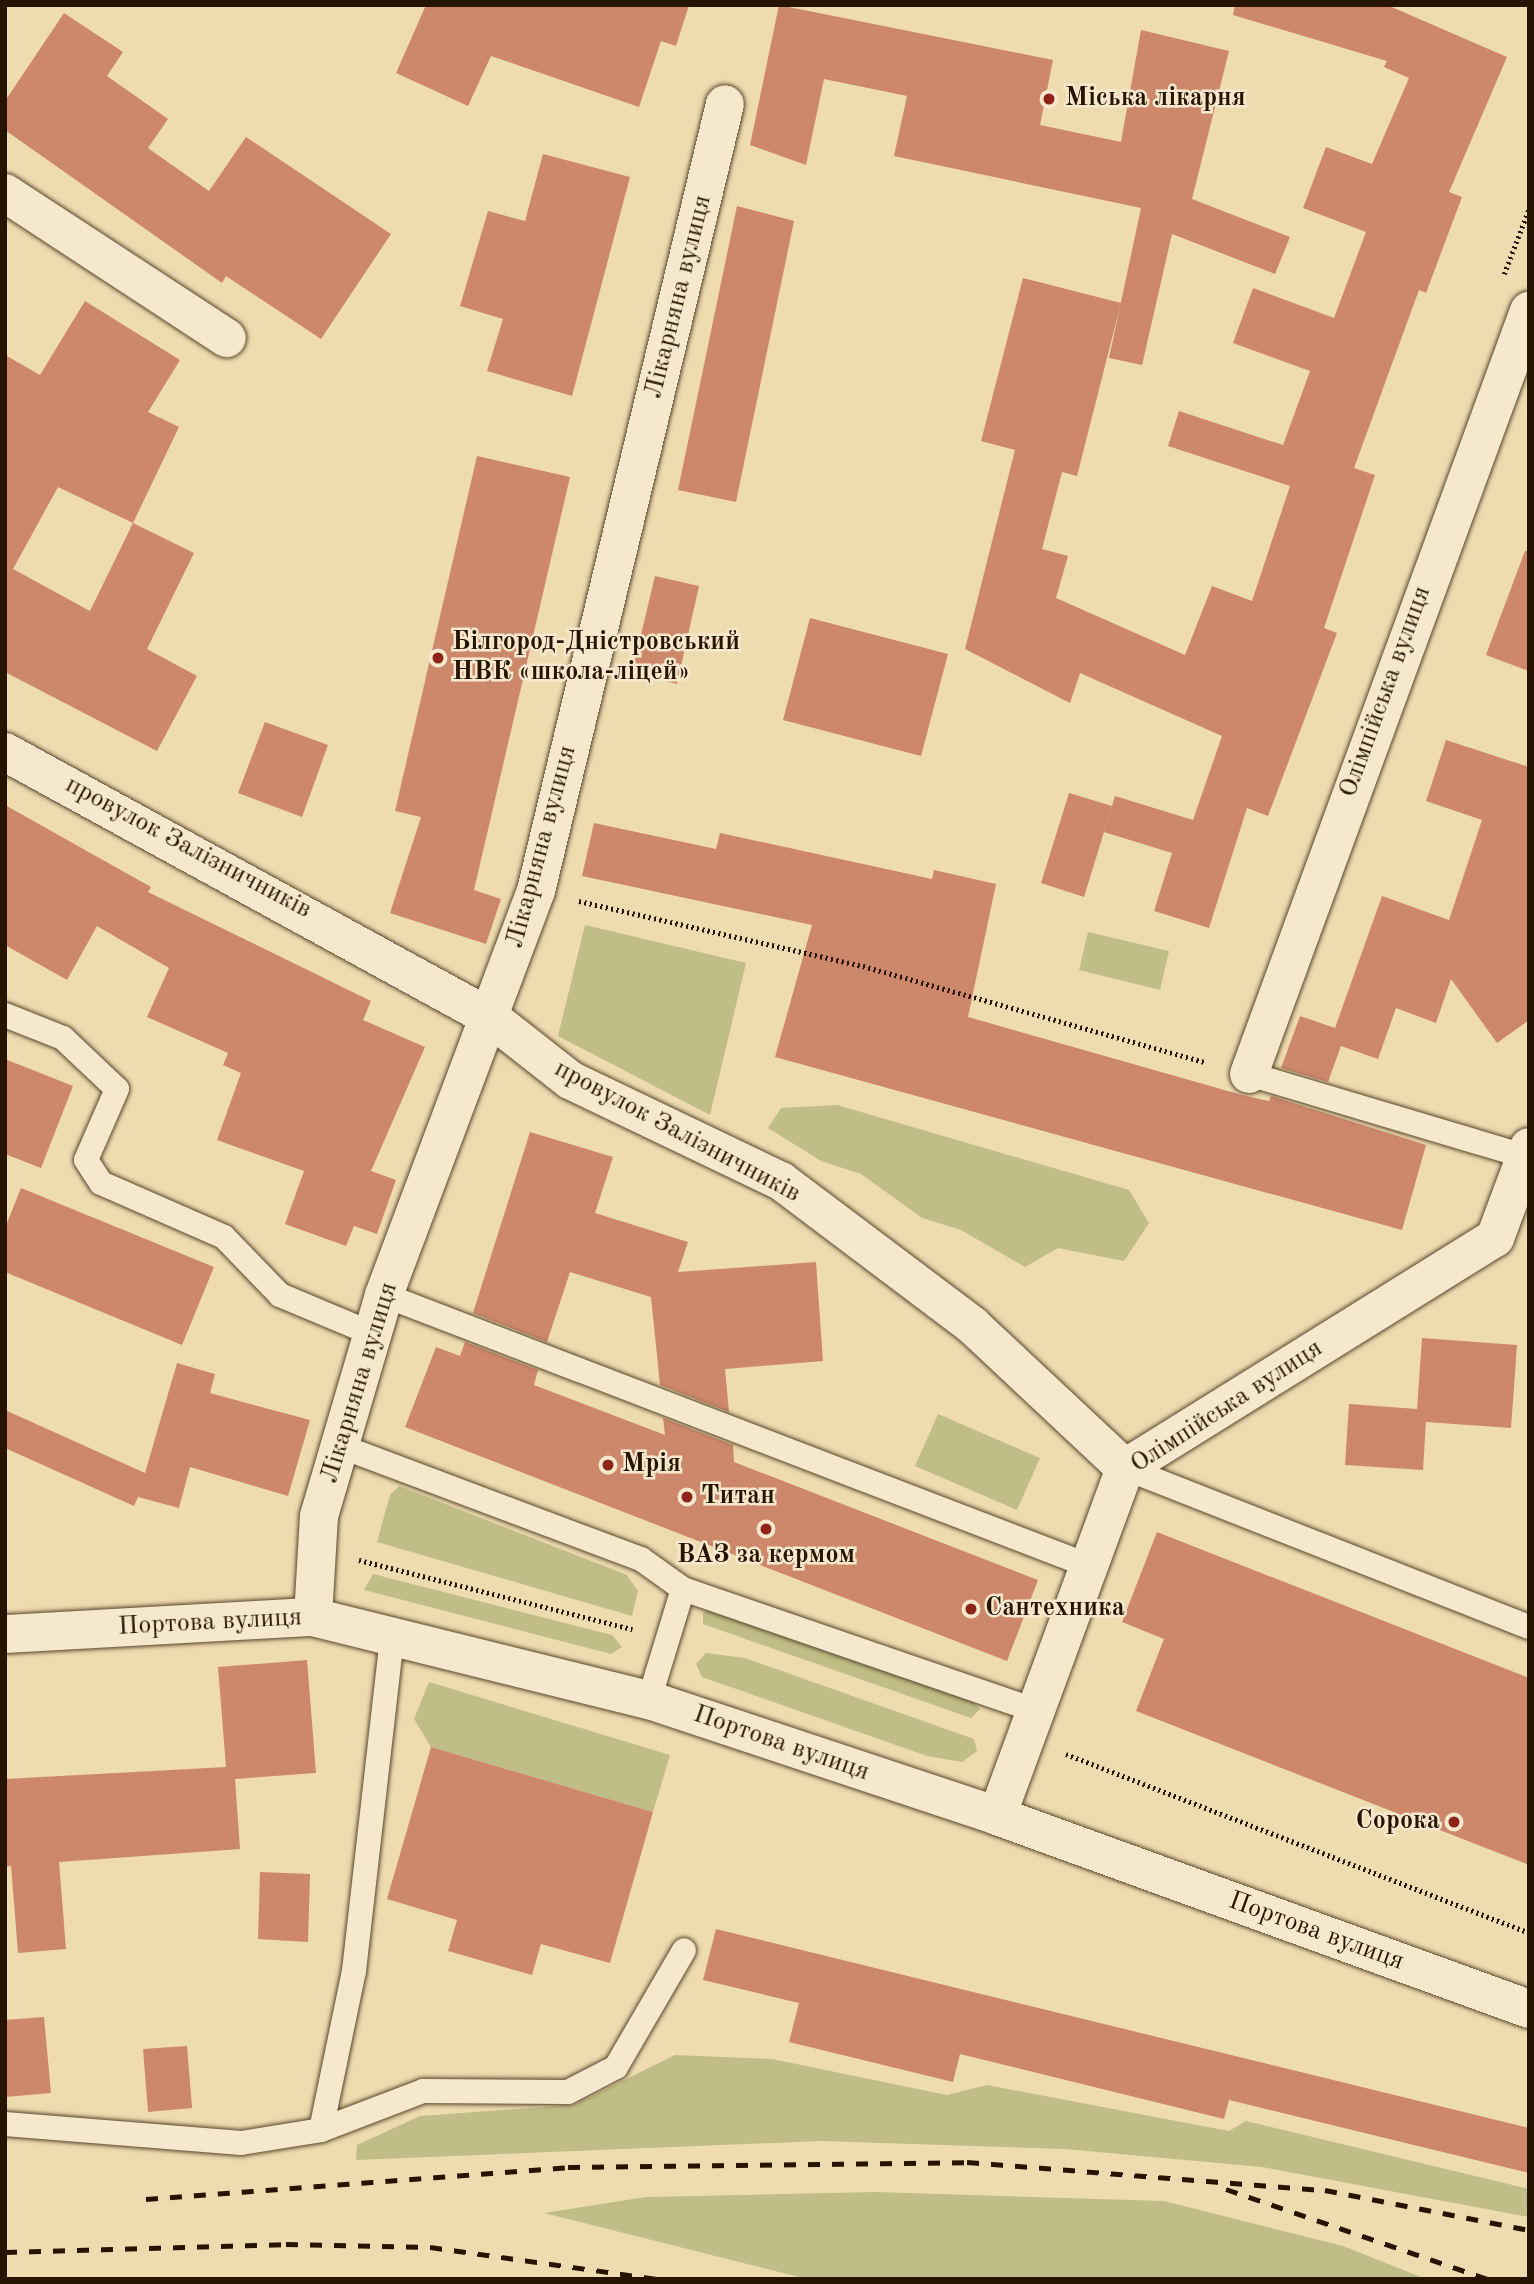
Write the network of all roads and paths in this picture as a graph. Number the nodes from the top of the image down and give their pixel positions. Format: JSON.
{"nodes":[{"id":1,"x":725,"y":104,"type":"dead end"},
{"id":2,"x":5,"y":193,"type":"edge"},
{"id":3,"x":1529,"y":311,"type":"edge"},
{"id":4,"x":226,"y":338,"type":"dead end"},
{"id":5,"x":5,"y":752,"type":"edge"},
{"id":6,"x":536,"y":891,"type":"junction"},
{"id":7,"x":5,"y":1015,"type":"edge"},
{"id":8,"x":491,"y":1017,"type":"junction"},
{"id":9,"x":1249,"y":1074,"type":"junction"},
{"id":10,"x":1527,"y":1152,"type":"edge"},
{"id":11,"x":384,"y":1296,"type":"junction"},
{"id":12,"x":373,"y":1334,"type":"junction"},
{"id":13,"x":340,"y":1446,"type":"junction"},
{"id":14,"x":1125,"y":1468,"type":"junction"},
{"id":15,"x":317,"y":1549,"type":"junction"},
{"id":16,"x":1087,"y":1565,"type":"junction"},
{"id":17,"x":683,"y":1589,"type":"junction"},
{"id":18,"x":313,"y":1617,"type":"junction"},
{"id":19,"x":673,"y":1623,"type":"junction"},
{"id":20,"x":1529,"y":1627,"type":"edge"},
{"id":21,"x":5,"y":1634,"type":"edge"},
{"id":22,"x":393,"y":1637,"type":"junction"},
{"id":23,"x":649,"y":1700,"type":"junction"},
{"id":24,"x":1028,"y":1727,"type":"junction"},
{"id":25,"x":997,"y":1816,"type":"junction"},
{"id":26,"x":1529,"y":1933,"type":"edge"},
{"id":27,"x":684,"y":1950,"type":"dead end"},
{"id":28,"x":1529,"y":2009,"type":"edge"},
{"id":29,"x":5,"y":2124,"type":"edge"},
{"id":30,"x":321,"y":2130,"type":"junction"}],
"edges":[{"from":1,"to":6,"type":"street","name":"Лікарняна вулиця"},
{"from":2,"to":4,"type":"street"},
{"from":3,"to":9,"type":"street","name":"Олімпійська вулиця"},
{"from":5,"to":8,"type":"street","name":"провулок Залізничників"},
{"from":6,"to":8,"type":"street","name":"Лікарняна вулиця"},
{"from":6,"to":9,"type":"path"},
{"from":7,"to":12,"type":"lane"},
{"from":8,"to":11,"type":"street","name":"Лікарняна вулиця"},
{"from":8,"to":14,"type":"street","name":"провулок Залізничників"},
{"from":9,"to":10,"type":"lane"},
{"from":10,"to":14,"type":"street","name":"Олімпійська вулиця"},
{"from":11,"to":12,"type":"street","name":"Лікарняна вулиця"},
{"from":11,"to":16,"type":"lane"},
{"from":12,"to":13,"type":"street","name":"Лікарняна вулиця"},
{"from":13,"to":15,"type":"street","name":"Лікарняна вулиця"},
{"from":13,"to":17,"type":"lane"},
{"from":14,"to":16,"type":"street","name":"Олімпійська вулиця"},
{"from":14,"to":20,"type":"lane"},
{"from":15,"to":18,"type":"street","name":"Лікарняна вулиця"},
{"from":15,"to":19,"type":"path"},
{"from":16,"to":24,"type":"street","name":"Олімпійська вулиця"},
{"from":17,"to":19,"type":"lane"},
{"from":17,"to":24,"type":"lane"},
{"from":18,"to":21,"type":"street","name":"Портова вулиця"},
{"from":18,"to":22,"type":"street","name":"Портова вулиця"},
{"from":19,"to":23,"type":"lane"},
{"from":22,"to":23,"type":"street","name":"Портова вулиця"},
{"from":22,"to":30,"type":"lane"},
{"from":23,"to":25,"type":"street","name":"Портова вулиця"},
{"from":24,"to":25,"type":"street","name":"Олімпійська вулиця"},
{"from":24,"to":26,"type":"path"},
{"from":25,"to":28,"type":"street","name":"Портова вулиця"},
{"from":27,"to":30,"type":"lane"},
{"from":29,"to":30,"type":"lane"}]}
